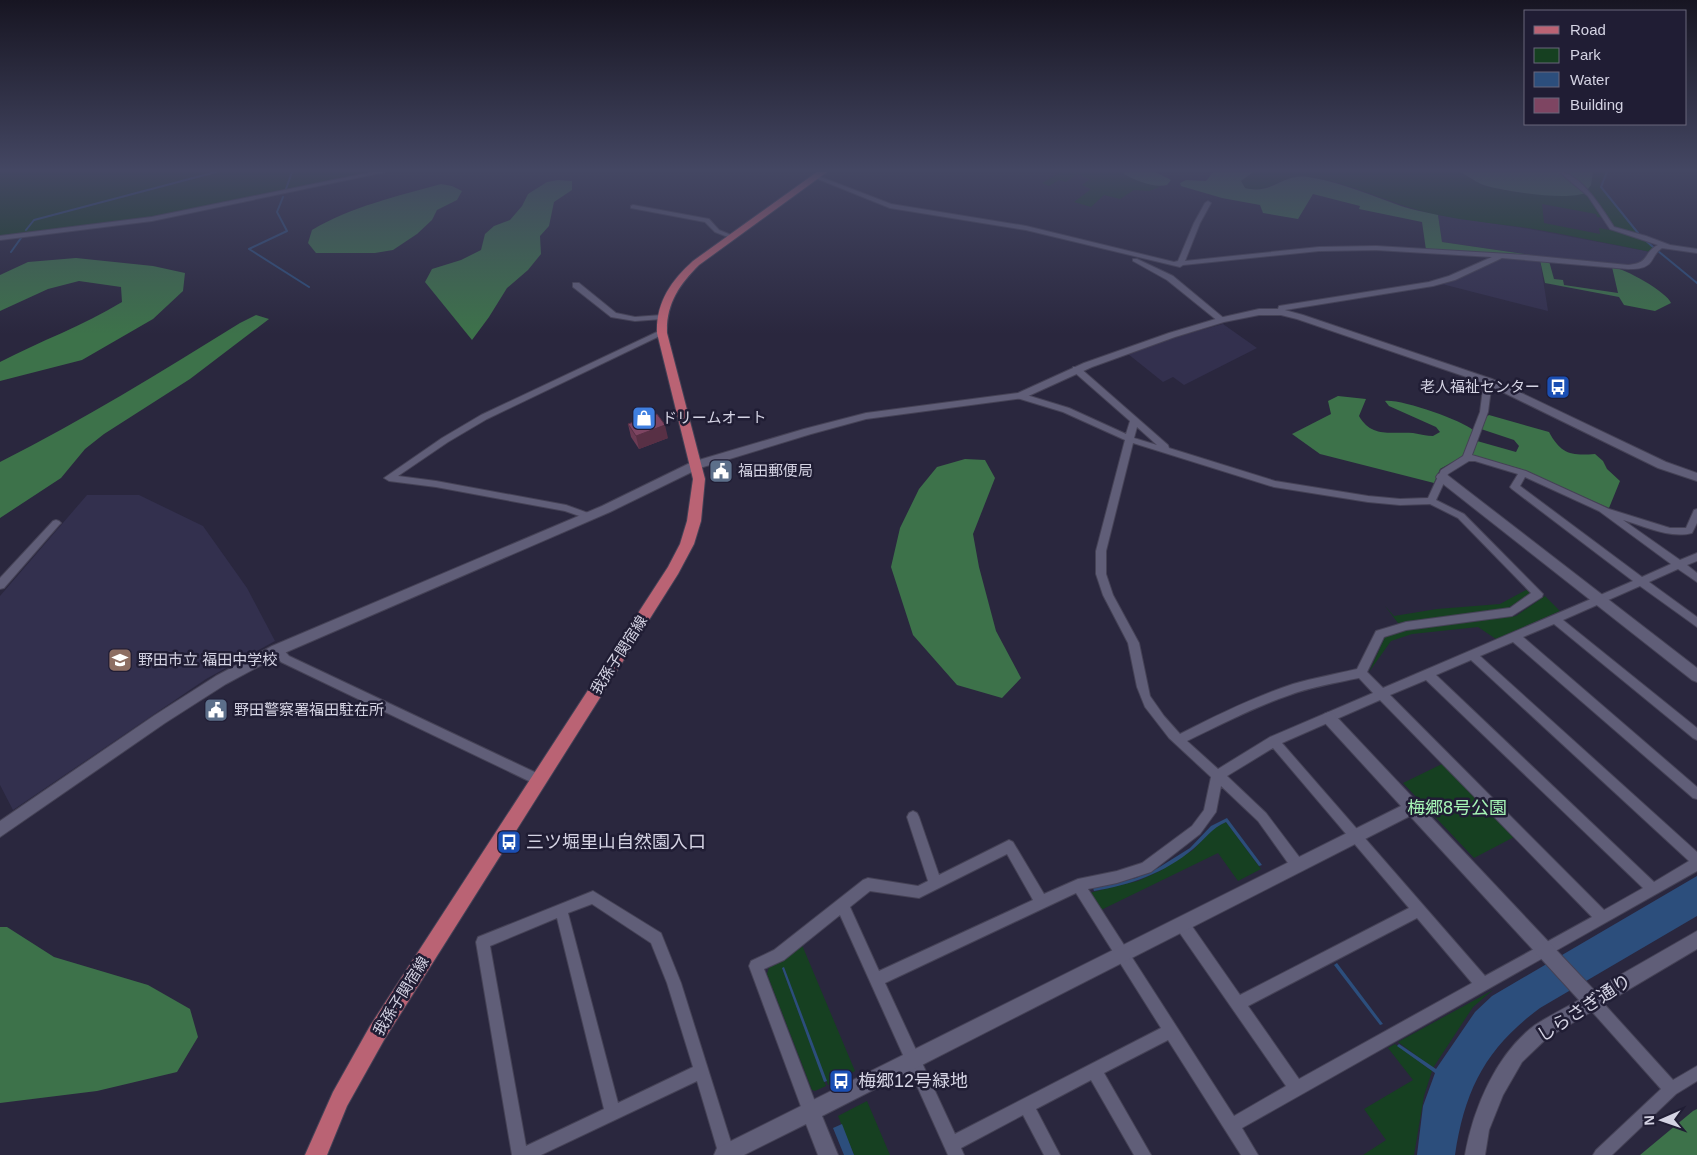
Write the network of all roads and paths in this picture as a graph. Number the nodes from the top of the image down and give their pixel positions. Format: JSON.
{"nodes":[{"id":1,"x":97,"y":226,"type":"edge"},
{"id":2,"x":712,"y":226,"type":"edge"},
{"id":3,"x":748,"y":226,"type":"edge"},
{"id":4,"x":1013,"y":226,"type":"edge"},
{"id":5,"x":1196,"y":226,"type":"edge"},
{"id":6,"x":1611,"y":226,"type":"edge"},
{"id":7,"x":733,"y":237,"type":"junction"},
{"id":8,"x":0,"y":238,"type":"edge"},
{"id":9,"x":1668,"y":246,"type":"junction"},
{"id":10,"x":1697,"y":251,"type":"edge"},
{"id":11,"x":1123,"y":253,"type":"junction"},
{"id":12,"x":1500,"y":256,"type":"junction"},
{"id":13,"x":1180,"y":264,"type":"junction"},
{"id":14,"x":576,"y":285,"type":"dead end"},
{"id":15,"x":1281,"y":312,"type":"junction"},
{"id":16,"x":662,"y":318,"type":"junction"},
{"id":17,"x":1222,"y":320,"type":"junction"},
{"id":18,"x":662,"y":333,"type":"junction"},
{"id":19,"x":1076,"y":369,"type":"junction"},
{"id":20,"x":1488,"y":381,"type":"junction"},
{"id":21,"x":1020,"y":396,"type":"junction"},
{"id":22,"x":1134,"y":421,"type":"junction"},
{"id":23,"x":1129,"y":439,"type":"junction"},
{"id":24,"x":1170,"y":451,"type":"junction"},
{"id":25,"x":1467,"y":458,"type":"junction"},
{"id":26,"x":696,"y":465,"type":"junction"},
{"id":27,"x":1523,"y":474,"type":"junction"},
{"id":28,"x":1442,"y":477,"type":"junction"},
{"id":29,"x":1697,"y":477,"type":"edge"},
{"id":30,"x":1431,"y":501,"type":"junction"},
{"id":31,"x":1602,"y":509,"type":"junction"},
{"id":32,"x":1697,"y":512,"type":"edge"},
{"id":33,"x":588,"y":516,"type":"junction"},
{"id":34,"x":56,"y":523,"type":"dead end"},
{"id":35,"x":1697,"y":557,"type":"edge"},
{"id":36,"x":1678,"y":565,"type":"junction"},
{"id":37,"x":1697,"y":578,"type":"edge"},
{"id":38,"x":1641,"y":582,"type":"junction"},
{"id":39,"x":0,"y":585,"type":"edge"},
{"id":40,"x":1599,"y":599,"type":"junction"},
{"id":41,"x":1555,"y":619,"type":"junction"},
{"id":42,"x":1697,"y":623,"type":"edge"},
{"id":43,"x":1514,"y":636,"type":"junction"},
{"id":44,"x":277,"y":650,"type":"junction"},
{"id":45,"x":1472,"y":656,"type":"junction"},
{"id":46,"x":1361,"y":673,"type":"junction"},
{"id":47,"x":1428,"y":675,"type":"junction"},
{"id":48,"x":1697,"y":676,"type":"edge"},
{"id":49,"x":1381,"y":694,"type":"junction"},
{"id":50,"x":1330,"y":718,"type":"junction"},
{"id":51,"x":1697,"y":736,"type":"edge"},
{"id":52,"x":1180,"y":739,"type":"junction"},
{"id":53,"x":1274,"y":741,"type":"junction"},
{"id":54,"x":1217,"y":776,"type":"junction"},
{"id":55,"x":539,"y":780,"type":"junction"},
{"id":56,"x":1697,"y":794,"type":"edge"},
{"id":57,"x":1412,"y":808,"type":"junction"},
{"id":58,"x":913,"y":817,"type":"dead end"},
{"id":59,"x":0,"y":830,"type":"edge"},
{"id":60,"x":1356,"y":837,"type":"junction"},
{"id":61,"x":1697,"y":862,"type":"edge"},
{"id":62,"x":1298,"y":866,"type":"junction"},
{"id":63,"x":935,"y":883,"type":"junction"},
{"id":64,"x":1078,"y":884,"type":"junction"},
{"id":65,"x":1653,"y":890,"type":"junction"},
{"id":66,"x":1041,"y":901,"type":"junction"},
{"id":67,"x":842,"y":905,"type":"junction"},
{"id":68,"x":561,"y":910,"type":"junction"},
{"id":69,"x":1418,"y":910,"type":"junction"},
{"id":70,"x":1603,"y":918,"type":"junction"},
{"id":71,"x":1182,"y":924,"type":"junction"},
{"id":72,"x":1697,"y":939,"type":"edge"},
{"id":73,"x":1121,"y":954,"type":"junction"},
{"id":74,"x":1549,"y":955,"type":"junction"},
{"id":75,"x":876,"y":980,"type":"junction"},
{"id":76,"x":1483,"y":985,"type":"junction"},
{"id":77,"x":1586,"y":995,"type":"junction"},
{"id":78,"x":1238,"y":1004,"type":"junction"},
{"id":79,"x":1170,"y":1031,"type":"junction"},
{"id":80,"x":912,"y":1060,"type":"junction"},
{"id":81,"x":701,"y":1072,"type":"junction"},
{"id":82,"x":1095,"y":1072,"type":"junction"},
{"id":83,"x":1697,"y":1073,"type":"edge"},
{"id":84,"x":1296,"y":1088,"type":"junction"},
{"id":85,"x":1671,"y":1089,"type":"junction"},
{"id":86,"x":1027,"y":1107,"type":"junction"},
{"id":87,"x":811,"y":1112,"type":"junction"},
{"id":88,"x":613,"y":1113,"type":"junction"},
{"id":89,"x":1231,"y":1126,"type":"junction"},
{"id":90,"x":954,"y":1150,"type":"edge"},
{"id":91,"x":726,"y":1154,"type":"edge"},
{"id":92,"x":316,"y":1155,"type":"edge"},
{"id":93,"x":520,"y":1155,"type":"edge"},
{"id":94,"x":524,"y":1155,"type":"edge"},
{"id":95,"x":828,"y":1155,"type":"edge"},
{"id":96,"x":1052,"y":1155,"type":"edge"},
{"id":97,"x":1143,"y":1155,"type":"edge"},
{"id":98,"x":1250,"y":1155,"type":"edge"},
{"id":99,"x":1475,"y":1155,"type":"edge"},
{"id":100,"x":1600,"y":1155,"type":"edge"}],
"edges":[{"from":1,"to":8,"type":"street"},
{"from":2,"to":7,"type":"street"},
{"from":3,"to":7,"type":"main road","name":"我孫子関宿線"},
{"from":4,"to":11,"type":"street"},
{"from":5,"to":13,"type":"street"},
{"from":6,"to":9,"type":"street"},
{"from":7,"to":16,"type":"main road","name":"我孫子関宿線"},
{"from":9,"to":10,"type":"street"},
{"from":9,"to":12,"type":"street"},
{"from":11,"to":13,"type":"street"},
{"from":11,"to":17,"type":"street"},
{"from":12,"to":13,"type":"street"},
{"from":12,"to":15,"type":"street"},
{"from":14,"to":16,"type":"street"},
{"from":15,"to":17,"type":"street"},
{"from":15,"to":20,"type":"street"},
{"from":16,"to":18,"type":"main road","name":"我孫子関宿線"},
{"from":17,"to":19,"type":"street"},
{"from":18,"to":26,"type":"main road","name":"我孫子関宿線"},
{"from":18,"to":33,"type":"street"},
{"from":19,"to":21,"type":"street"},
{"from":19,"to":22,"type":"street"},
{"from":20,"to":25,"type":"street"},
{"from":20,"to":29,"type":"street"},
{"from":21,"to":23,"type":"street"},
{"from":21,"to":26,"type":"street"},
{"from":22,"to":23,"type":"street"},
{"from":22,"to":24,"type":"street"},
{"from":23,"to":24,"type":"street"},
{"from":23,"to":52,"type":"street"},
{"from":24,"to":30,"type":"street"},
{"from":25,"to":27,"type":"street"},
{"from":25,"to":28,"type":"street"},
{"from":26,"to":33,"type":"street"},
{"from":26,"to":55,"type":"main road","name":"我孫子関宿線"},
{"from":27,"to":31,"type":"street"},
{"from":27,"to":38,"type":"street"},
{"from":28,"to":30,"type":"street"},
{"from":28,"to":40,"type":"street"},
{"from":30,"to":46,"type":"street"},
{"from":31,"to":32,"type":"street"},
{"from":31,"to":36,"type":"street"},
{"from":33,"to":44,"type":"street"},
{"from":34,"to":39,"type":"street"},
{"from":35,"to":36,"type":"street"},
{"from":36,"to":37,"type":"street"},
{"from":36,"to":38,"type":"street"},
{"from":38,"to":40,"type":"street"},
{"from":38,"to":42,"type":"street"},
{"from":40,"to":41,"type":"street"},
{"from":40,"to":48,"type":"street"},
{"from":41,"to":43,"type":"street"},
{"from":41,"to":51,"type":"street"},
{"from":43,"to":45,"type":"street"},
{"from":43,"to":56,"type":"street"},
{"from":44,"to":55,"type":"street"},
{"from":44,"to":59,"type":"street"},
{"from":45,"to":47,"type":"street"},
{"from":45,"to":61,"type":"street"},
{"from":46,"to":49,"type":"street"},
{"from":46,"to":52,"type":"street"},
{"from":47,"to":49,"type":"street"},
{"from":47,"to":65,"type":"street"},
{"from":49,"to":50,"type":"street"},
{"from":49,"to":70,"type":"street"},
{"from":50,"to":53,"type":"street"},
{"from":50,"to":57,"type":"street"},
{"from":52,"to":54,"type":"street"},
{"from":53,"to":54,"type":"street"},
{"from":53,"to":60,"type":"street"},
{"from":54,"to":62,"type":"street"},
{"from":54,"to":64,"type":"street"},
{"from":55,"to":92,"type":"main road","name":"我孫子関宿線"},
{"from":57,"to":60,"type":"street"},
{"from":57,"to":74,"type":"street"},
{"from":58,"to":63,"type":"street"},
{"from":60,"to":62,"type":"street"},
{"from":60,"to":69,"type":"street"},
{"from":61,"to":65,"type":"street"},
{"from":62,"to":71,"type":"street"},
{"from":63,"to":66,"type":"street"},
{"from":63,"to":67,"type":"street"},
{"from":64,"to":66,"type":"street"},
{"from":64,"to":73,"type":"street"},
{"from":65,"to":70,"type":"street"},
{"from":66,"to":75,"type":"street"},
{"from":67,"to":75,"type":"street"},
{"from":67,"to":87,"type":"street"},
{"from":68,"to":81,"type":"street"},
{"from":68,"to":88,"type":"street"},
{"from":68,"to":93,"type":"street"},
{"from":69,"to":76,"type":"street"},
{"from":69,"to":78,"type":"street"},
{"from":70,"to":74,"type":"street"},
{"from":71,"to":73,"type":"street"},
{"from":71,"to":78,"type":"street"},
{"from":72,"to":77,"type":"street","name":"しらさぎ通り"},
{"from":73,"to":79,"type":"street"},
{"from":73,"to":80,"type":"street"},
{"from":74,"to":76,"type":"street"},
{"from":74,"to":77,"type":"street"},
{"from":75,"to":80,"type":"street"},
{"from":76,"to":84,"type":"street"},
{"from":77,"to":85,"type":"street"},
{"from":77,"to":99,"type":"street","name":"しらさぎ通り"},
{"from":78,"to":84,"type":"street"},
{"from":79,"to":82,"type":"street"},
{"from":79,"to":89,"type":"street"},
{"from":80,"to":87,"type":"street"},
{"from":80,"to":90,"type":"street"},
{"from":81,"to":88,"type":"street"},
{"from":81,"to":91,"type":"street"},
{"from":82,"to":86,"type":"street"},
{"from":82,"to":97,"type":"street"},
{"from":83,"to":85,"type":"street"},
{"from":84,"to":89,"type":"street"},
{"from":85,"to":100,"type":"street"},
{"from":86,"to":90,"type":"street"},
{"from":86,"to":96,"type":"street"},
{"from":87,"to":91,"type":"street"},
{"from":87,"to":95,"type":"street"},
{"from":88,"to":94,"type":"street"},
{"from":89,"to":98,"type":"street"}]}
